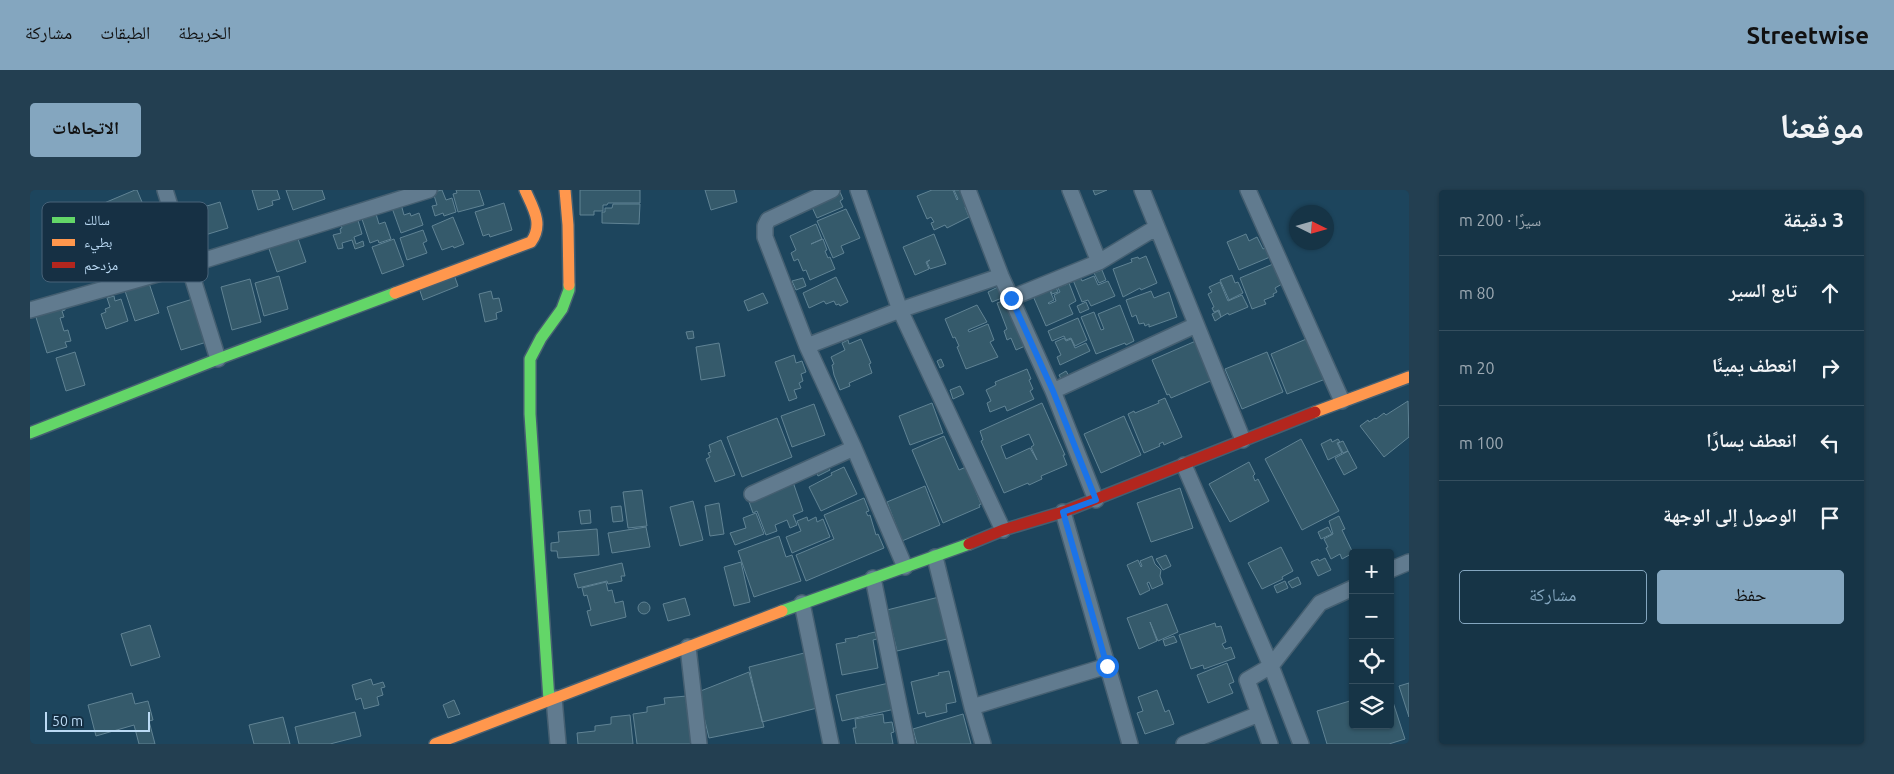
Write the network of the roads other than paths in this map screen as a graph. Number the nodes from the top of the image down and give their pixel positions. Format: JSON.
{"nodes":[{"id":1,"x":165,"y":190,"type":"edge"},
{"id":2,"x":429,"y":190,"type":"edge"},
{"id":3,"x":525,"y":190,"type":"edge"},
{"id":4,"x":565,"y":190,"type":"edge"},
{"id":5,"x":832,"y":190,"type":"edge"},
{"id":6,"x":858,"y":190,"type":"edge"},
{"id":7,"x":968,"y":190,"type":"edge"},
{"id":8,"x":1070,"y":190,"type":"edge"},
{"id":9,"x":1142,"y":190,"type":"edge"},
{"id":10,"x":1248,"y":190,"type":"edge"},
{"id":11,"x":169,"y":202,"type":"edge"},
{"id":12,"x":1157,"y":228,"type":"junction"},
{"id":13,"x":208,"y":259,"type":"edge"},
{"id":14,"x":1099,"y":262,"type":"junction"},
{"id":15,"x":1001,"y":276,"type":"junction"},
{"id":16,"x":129,"y":282,"type":"edge"},
{"id":17,"x":194,"y":282,"type":"edge"},
{"id":18,"x":1011,"y":298,"type":"junction"},
{"id":19,"x":30,"y":310,"type":"edge"},
{"id":20,"x":900,"y":310,"type":"junction"},
{"id":21,"x":1196,"y":325,"type":"junction"},
{"id":22,"x":807,"y":346,"type":"junction"},
{"id":23,"x":218,"y":359,"type":"junction"},
{"id":24,"x":1409,"y":377,"type":"edge"},
{"id":25,"x":1053,"y":391,"type":"junction"},
{"id":26,"x":1342,"y":401,"type":"junction"},
{"id":27,"x":30,"y":433,"type":"edge"},
{"id":28,"x":1243,"y":440,"type":"junction"},
{"id":29,"x":854,"y":448,"type":"junction"},
{"id":30,"x":1184,"y":465,"type":"junction"},
{"id":31,"x":752,"y":494,"type":"dead end"},
{"id":32,"x":1096,"y":500,"type":"junction"},
{"id":33,"x":1063,"y":512,"type":"junction"},
{"id":34,"x":1003,"y":530,"type":"junction"},
{"id":35,"x":935,"y":557,"type":"junction"},
{"id":36,"x":1409,"y":562,"type":"edge"},
{"id":37,"x":905,"y":567,"type":"junction"},
{"id":38,"x":1394,"y":568,"type":"edge"},
{"id":39,"x":873,"y":578,"type":"junction"},
{"id":40,"x":1349,"y":590,"type":"edge"},
{"id":41,"x":802,"y":603,"type":"junction"},
{"id":42,"x":688,"y":647,"type":"junction"},
{"id":43,"x":1107,"y":666,"type":"junction"},
{"id":44,"x":1271,"y":666,"type":"junction"},
{"id":45,"x":552,"y":699,"type":"junction"},
{"id":46,"x":972,"y":707,"type":"junction"},
{"id":47,"x":1259,"y":714,"type":"junction"},
{"id":48,"x":439,"y":743,"type":"edge"},
{"id":49,"x":558,"y":744,"type":"edge"},
{"id":50,"x":699,"y":744,"type":"edge"},
{"id":51,"x":831,"y":744,"type":"edge"},
{"id":52,"x":907,"y":744,"type":"edge"},
{"id":53,"x":983,"y":744,"type":"edge"},
{"id":54,"x":1130,"y":744,"type":"edge"},
{"id":55,"x":1184,"y":744,"type":"edge"},
{"id":56,"x":1270,"y":744,"type":"edge"},
{"id":57,"x":1301,"y":744,"type":"edge"}],
"edges":[{"from":1,"to":11,"type":"street"},
{"from":2,"to":13,"type":"street"},
{"from":3,"to":23,"type":"street"},
{"from":4,"to":45,"type":"street"},
{"from":5,"to":22,"type":"street"},
{"from":6,"to":20,"type":"street"},
{"from":7,"to":15,"type":"street"},
{"from":8,"to":14,"type":"street"},
{"from":9,"to":12,"type":"street"},
{"from":10,"to":26,"type":"street"},
{"from":12,"to":14,"type":"street"},
{"from":12,"to":21,"type":"street"},
{"from":14,"to":18,"type":"street"},
{"from":15,"to":18,"type":"street"},
{"from":15,"to":20,"type":"street"},
{"from":16,"to":19,"type":"street"},
{"from":17,"to":23,"type":"street"},
{"from":18,"to":25,"type":"street"},
{"from":20,"to":22,"type":"street"},
{"from":20,"to":34,"type":"street"},
{"from":21,"to":25,"type":"street"},
{"from":21,"to":28,"type":"street"},
{"from":22,"to":29,"type":"street"},
{"from":23,"to":27,"type":"street"},
{"from":24,"to":26,"type":"street"},
{"from":25,"to":32,"type":"street"},
{"from":26,"to":28,"type":"street"},
{"from":28,"to":30,"type":"street"},
{"from":29,"to":31,"type":"street"},
{"from":29,"to":37,"type":"street"},
{"from":30,"to":32,"type":"street"},
{"from":30,"to":44,"type":"street"},
{"from":32,"to":33,"type":"street"},
{"from":33,"to":34,"type":"street"},
{"from":33,"to":43,"type":"street"},
{"from":34,"to":35,"type":"street"},
{"from":35,"to":37,"type":"street"},
{"from":35,"to":46,"type":"street"},
{"from":36,"to":38,"type":"street"},
{"from":37,"to":39,"type":"street"},
{"from":39,"to":41,"type":"street"},
{"from":39,"to":52,"type":"street"},
{"from":40,"to":44,"type":"street"},
{"from":41,"to":42,"type":"street"},
{"from":41,"to":51,"type":"street"},
{"from":42,"to":45,"type":"street"},
{"from":42,"to":50,"type":"street"},
{"from":43,"to":46,"type":"street"},
{"from":43,"to":54,"type":"street"},
{"from":44,"to":47,"type":"street"},
{"from":44,"to":57,"type":"street"},
{"from":45,"to":48,"type":"street"},
{"from":45,"to":49,"type":"street"},
{"from":46,"to":53,"type":"street"},
{"from":47,"to":55,"type":"street"},
{"from":47,"to":56,"type":"street"}]}
